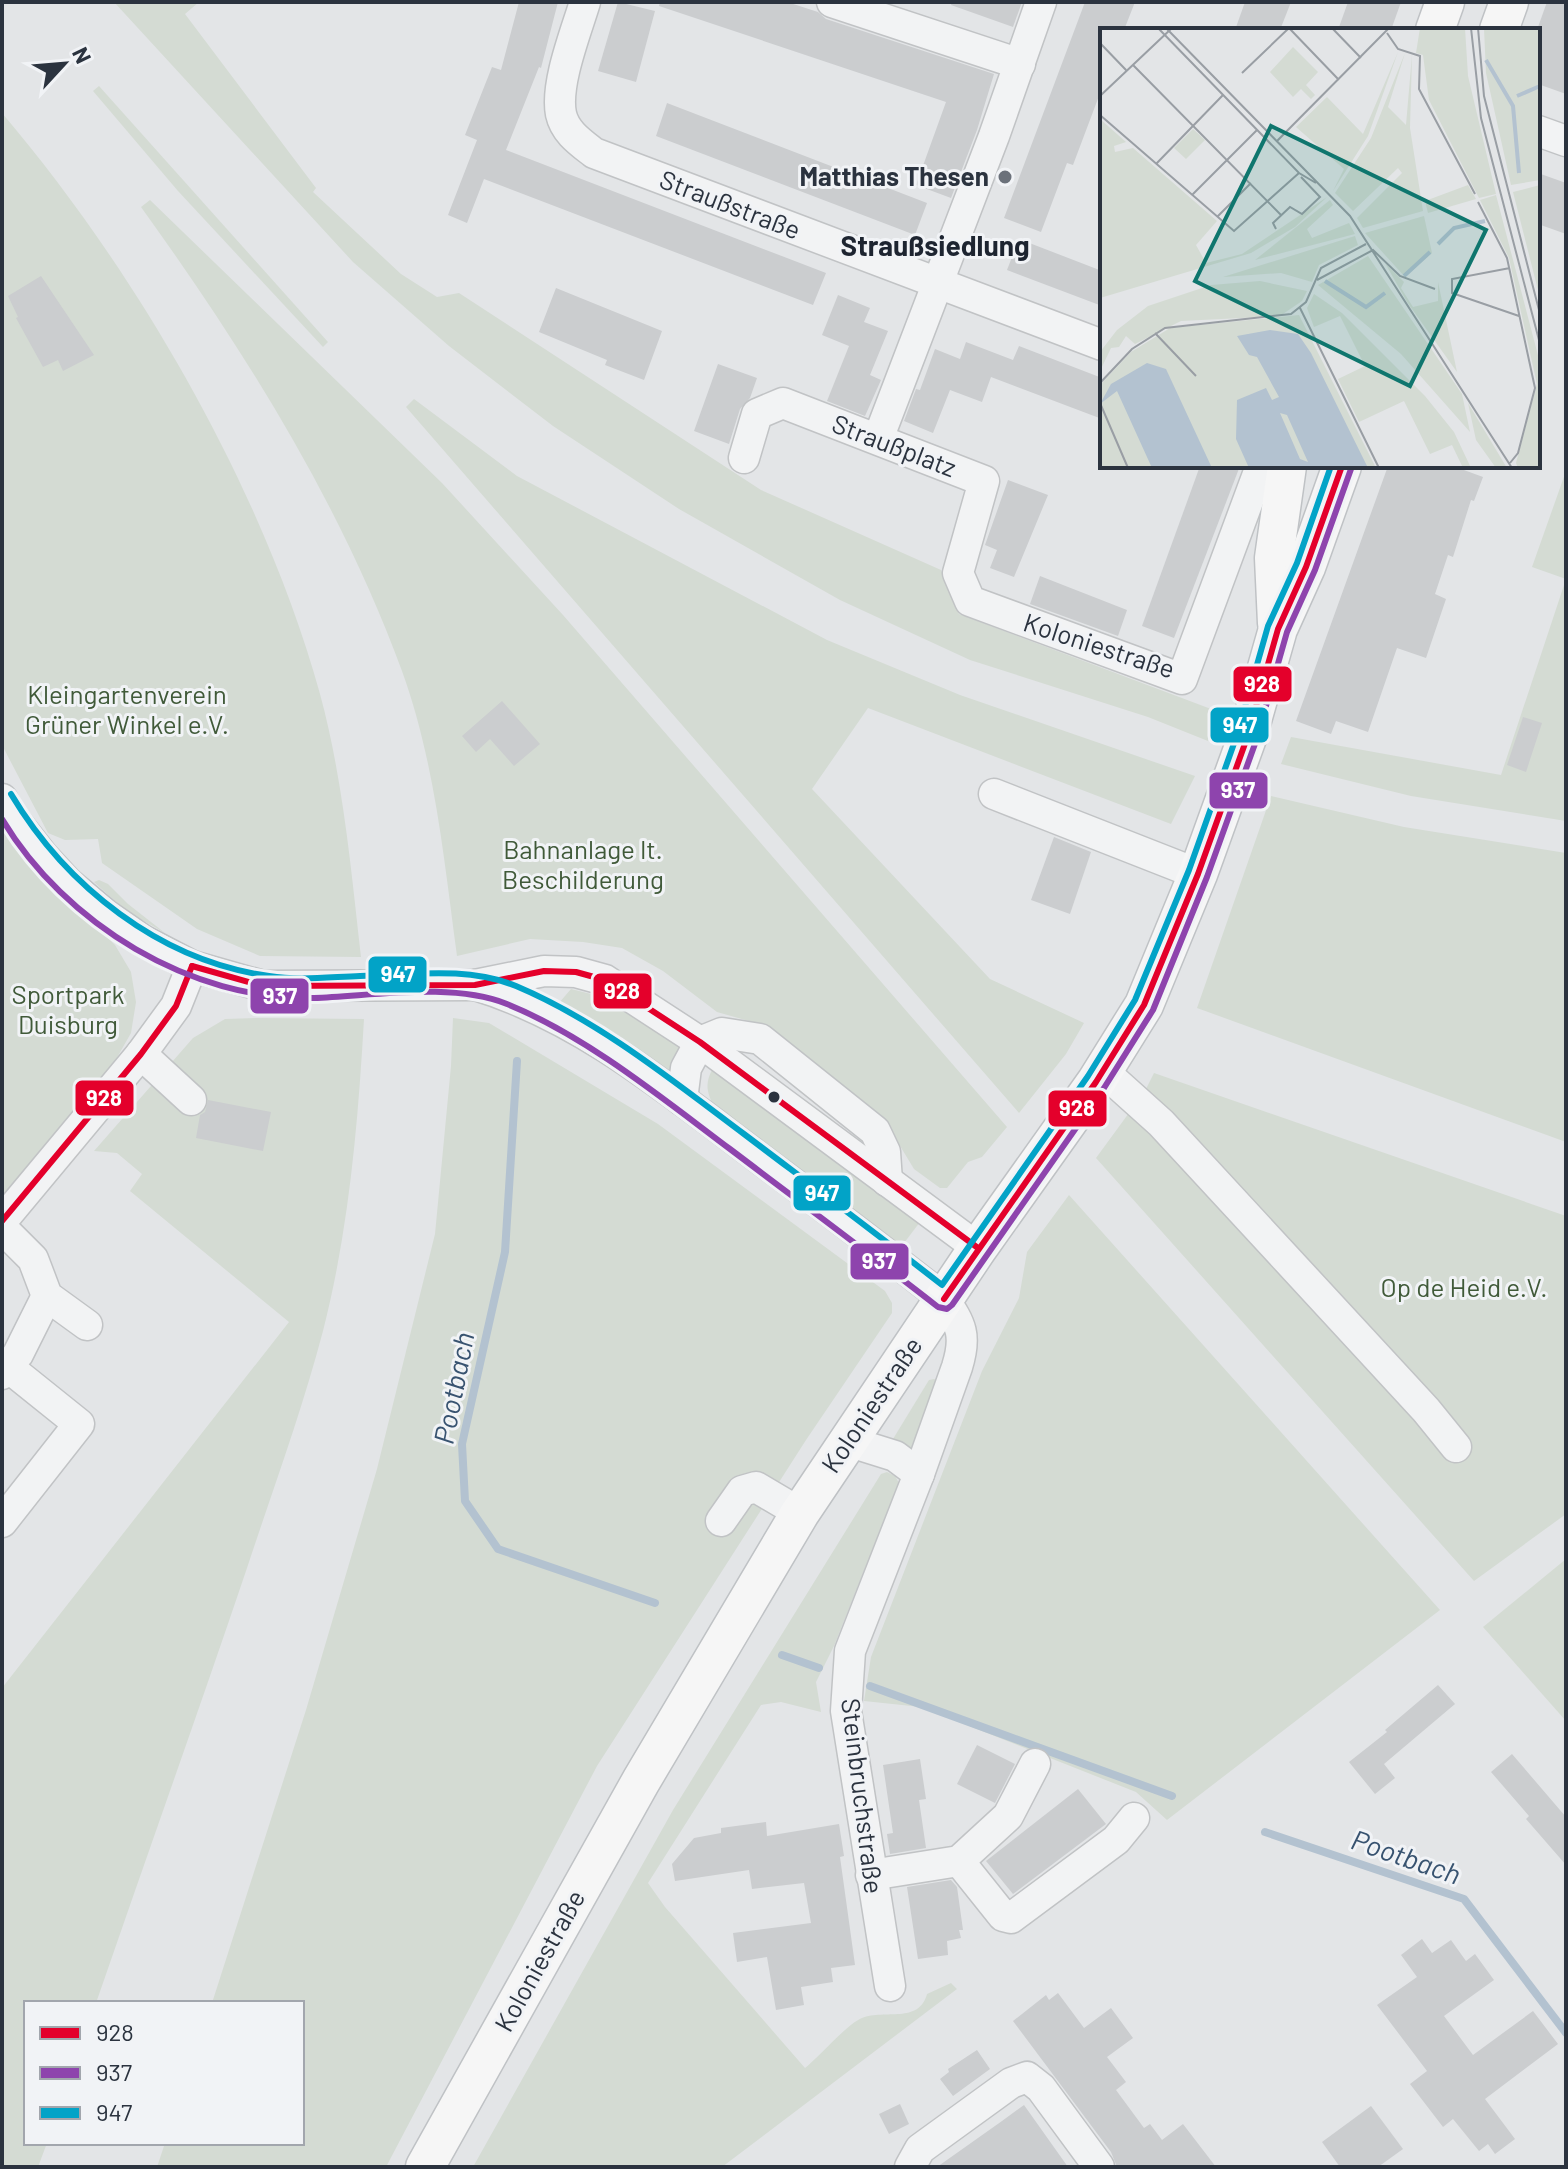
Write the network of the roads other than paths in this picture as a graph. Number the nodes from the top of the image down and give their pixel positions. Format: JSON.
{"nodes":[{"id":1,"x":585,"y":2,"type":"edge"},
{"id":2,"x":832,"y":2,"type":"edge"},
{"id":3,"x":1041,"y":2,"type":"edge"},
{"id":4,"x":1445,"y":2,"type":"edge"},
{"id":5,"x":1509,"y":2,"type":"edge"},
{"id":6,"x":1436,"y":28,"type":"edge"},
{"id":7,"x":1500,"y":28,"type":"edge"},
{"id":8,"x":1020,"y":64,"type":"junction"},
{"id":9,"x":1540,"y":132,"type":"edge"},
{"id":10,"x":1566,"y":141,"type":"edge"},
{"id":11,"x":937,"y":285,"type":"junction"},
{"id":12,"x":1100,"y":344,"type":"edge"},
{"id":13,"x":878,"y":439,"type":"junction"},
{"id":14,"x":744,"y":458,"type":"dead end"},
{"id":15,"x":1260,"y":468,"type":"edge"},
{"id":16,"x":1287,"y":468,"type":"edge"},
{"id":17,"x":1341,"y":468,"type":"edge"},
{"id":18,"x":958,"y":573,"type":"joint"},
{"id":19,"x":1278,"y":629,"type":"junction"},
{"id":20,"x":994,"y":794,"type":"dead end"},
{"id":21,"x":2,"y":799,"type":"edge"},
{"id":22,"x":1198,"y":874,"type":"junction"},
{"id":23,"x":192,"y":966,"type":"junction"},
{"id":24,"x":475,"y":985,"type":"junction"},
{"id":25,"x":700,"y":1042,"type":"junction"},
{"id":26,"x":141,"y":1054,"type":"junction"},
{"id":27,"x":1102,"y":1070,"type":"junction"},
{"id":28,"x":191,"y":1100,"type":"dead end"},
{"id":29,"x":682,"y":1100,"type":"junction"},
{"id":30,"x":2,"y":1221,"type":"edge"},
{"id":31,"x":2,"y":1228,"type":"edge"},
{"id":32,"x":978,"y":1248,"type":"junction"},
{"id":33,"x":47,"y":1296,"type":"junction"},
{"id":34,"x":944,"y":1299,"type":"junction"},
{"id":35,"x":87,"y":1325,"type":"dead end"},
{"id":36,"x":5,"y":1371,"type":"edge"},
{"id":37,"x":847,"y":1441,"type":"junction"},
{"id":38,"x":1456,"y":1447,"type":"dead end"},
{"id":39,"x":919,"y":1474,"type":"junction"},
{"id":40,"x":800,"y":1513,"type":"junction"},
{"id":41,"x":721,"y":1521,"type":"dead end"},
{"id":42,"x":2,"y":1522,"type":"edge"},
{"id":43,"x":1035,"y":1764,"type":"dead end"},
{"id":44,"x":1134,"y":1818,"type":"dead end"},
{"id":45,"x":959,"y":1861,"type":"junction"},
{"id":46,"x":871,"y":1875,"type":"junction"},
{"id":47,"x":890,"y":1986,"type":"dead end"},
{"id":48,"x":910,"y":2166,"type":"edge"},
{"id":49,"x":425,"y":2167,"type":"edge"},
{"id":50,"x":1099,"y":2167,"type":"edge"}],
"edges":[{"from":1,"to":11,"type":"street","name":"Straußstraße"},
{"from":2,"to":8,"type":"street"},
{"from":3,"to":8,"type":"street"},
{"from":4,"to":6,"type":"main road"},
{"from":5,"to":7,"type":"main road"},
{"from":8,"to":11,"type":"street"},
{"from":9,"to":10,"type":"street"},
{"from":11,"to":12,"type":"street","name":"Straußstraße"},
{"from":11,"to":13,"type":"street"},
{"from":13,"to":14,"type":"street","name":"Straußplatz"},
{"from":13,"to":18,"type":"street","name":"Straußplatz"},
{"from":15,"to":18,"type":"street","name":"Koloniestraße"},
{"from":16,"to":19,"type":"main road","name":"Koloniestraße"},
{"from":17,"to":19,"type":"main road","name":"Koloniestraße"},
{"from":19,"to":22,"type":"main road","name":"Koloniestraße"},
{"from":20,"to":22,"type":"street"},
{"from":21,"to":23,"type":"street"},
{"from":22,"to":27,"type":"main road","name":"Koloniestraße"},
{"from":23,"to":24,"type":"street"},
{"from":23,"to":26,"type":"street"},
{"from":24,"to":25,"type":"street"},
{"from":24,"to":29,"type":"street"},
{"from":25,"to":29,"type":"street"},
{"from":25,"to":32,"type":"street"},
{"from":26,"to":28,"type":"street"},
{"from":26,"to":30,"type":"street"},
{"from":27,"to":32,"type":"main road","name":"Koloniestraße"},
{"from":27,"to":38,"type":"street"},
{"from":29,"to":34,"type":"street"},
{"from":31,"to":33,"type":"street"},
{"from":32,"to":34,"type":"main road","name":"Koloniestraße"},
{"from":33,"to":35,"type":"street"},
{"from":33,"to":36,"type":"street"},
{"from":34,"to":37,"type":"main road","name":"Koloniestraße"},
{"from":34,"to":39,"type":"street","name":"Steinbruchstraße"},
{"from":36,"to":42,"type":"street"},
{"from":37,"to":39,"type":"street"},
{"from":37,"to":40,"type":"main road","name":"Koloniestraße"},
{"from":39,"to":46,"type":"street","name":"Steinbruchstraße"},
{"from":40,"to":41,"type":"street"},
{"from":40,"to":49,"type":"main road","name":"Koloniestraße"},
{"from":43,"to":45,"type":"street"},
{"from":44,"to":45,"type":"street"},
{"from":45,"to":46,"type":"street"},
{"from":46,"to":47,"type":"street","name":"Steinbruchstraße"},
{"from":48,"to":50,"type":"street"}]}
